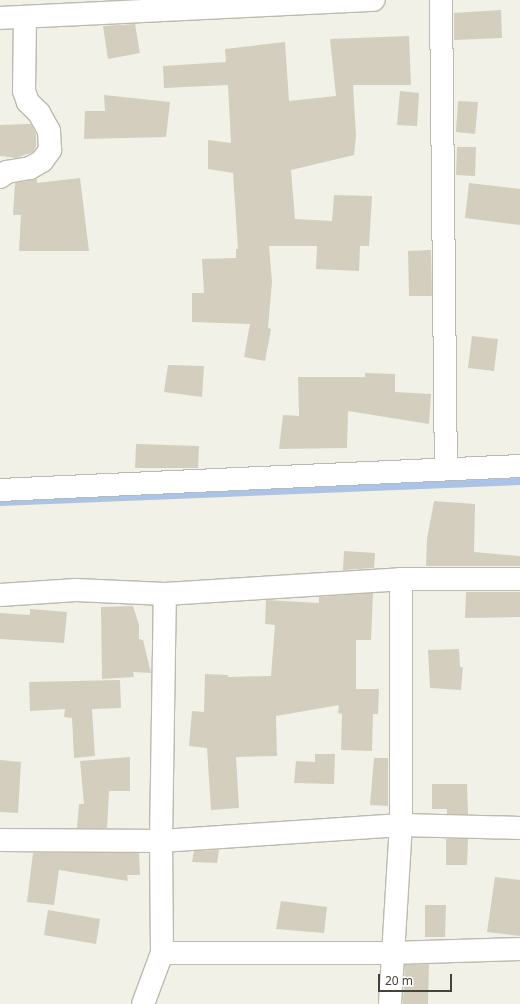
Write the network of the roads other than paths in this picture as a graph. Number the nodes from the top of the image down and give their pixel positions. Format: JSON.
{"nodes":[{"id":1,"x":374,"y":0,"type":"edge"},
{"id":2,"x":441,"y":0,"type":"edge"},
{"id":3,"x":25,"y":17,"type":"junction"},
{"id":4,"x":0,"y":18,"type":"edge"},
{"id":5,"x":0,"y":177,"type":"edge"},
{"id":6,"x":520,"y":466,"type":"edge"},
{"id":7,"x":446,"y":469,"type":"junction"},
{"id":8,"x":0,"y":490,"type":"edge"},
{"id":9,"x":401,"y":579,"type":"junction"},
{"id":10,"x":520,"y":579,"type":"edge"},
{"id":11,"x":165,"y":594,"type":"junction"},
{"id":12,"x":0,"y":595,"type":"edge"},
{"id":13,"x":401,"y":825,"type":"junction"},
{"id":14,"x":520,"y":828,"type":"edge"},
{"id":15,"x":0,"y":840,"type":"edge"},
{"id":16,"x":161,"y":841,"type":"junction"},
{"id":17,"x":520,"y":949,"type":"edge"},
{"id":18,"x":391,"y":952,"type":"junction"},
{"id":19,"x":162,"y":953,"type":"junction"},
{"id":20,"x":143,"y":1004,"type":"edge"},
{"id":21,"x":390,"y":1004,"type":"edge"}],
"edges":[{"from":1,"to":3,"type":"street"},
{"from":2,"to":7,"type":"street"},
{"from":3,"to":4,"type":"street"},
{"from":3,"to":5,"type":"street"},
{"from":6,"to":7,"type":"street"},
{"from":7,"to":8,"type":"street"},
{"from":9,"to":10,"type":"street"},
{"from":9,"to":11,"type":"street"},
{"from":9,"to":13,"type":"street"},
{"from":11,"to":12,"type":"street"},
{"from":11,"to":16,"type":"street"},
{"from":13,"to":14,"type":"street"},
{"from":13,"to":16,"type":"street"},
{"from":13,"to":18,"type":"street"},
{"from":15,"to":16,"type":"street"},
{"from":16,"to":19,"type":"street"},
{"from":17,"to":18,"type":"street"},
{"from":18,"to":19,"type":"street"},
{"from":18,"to":21,"type":"street"},
{"from":19,"to":20,"type":"street"}]}
